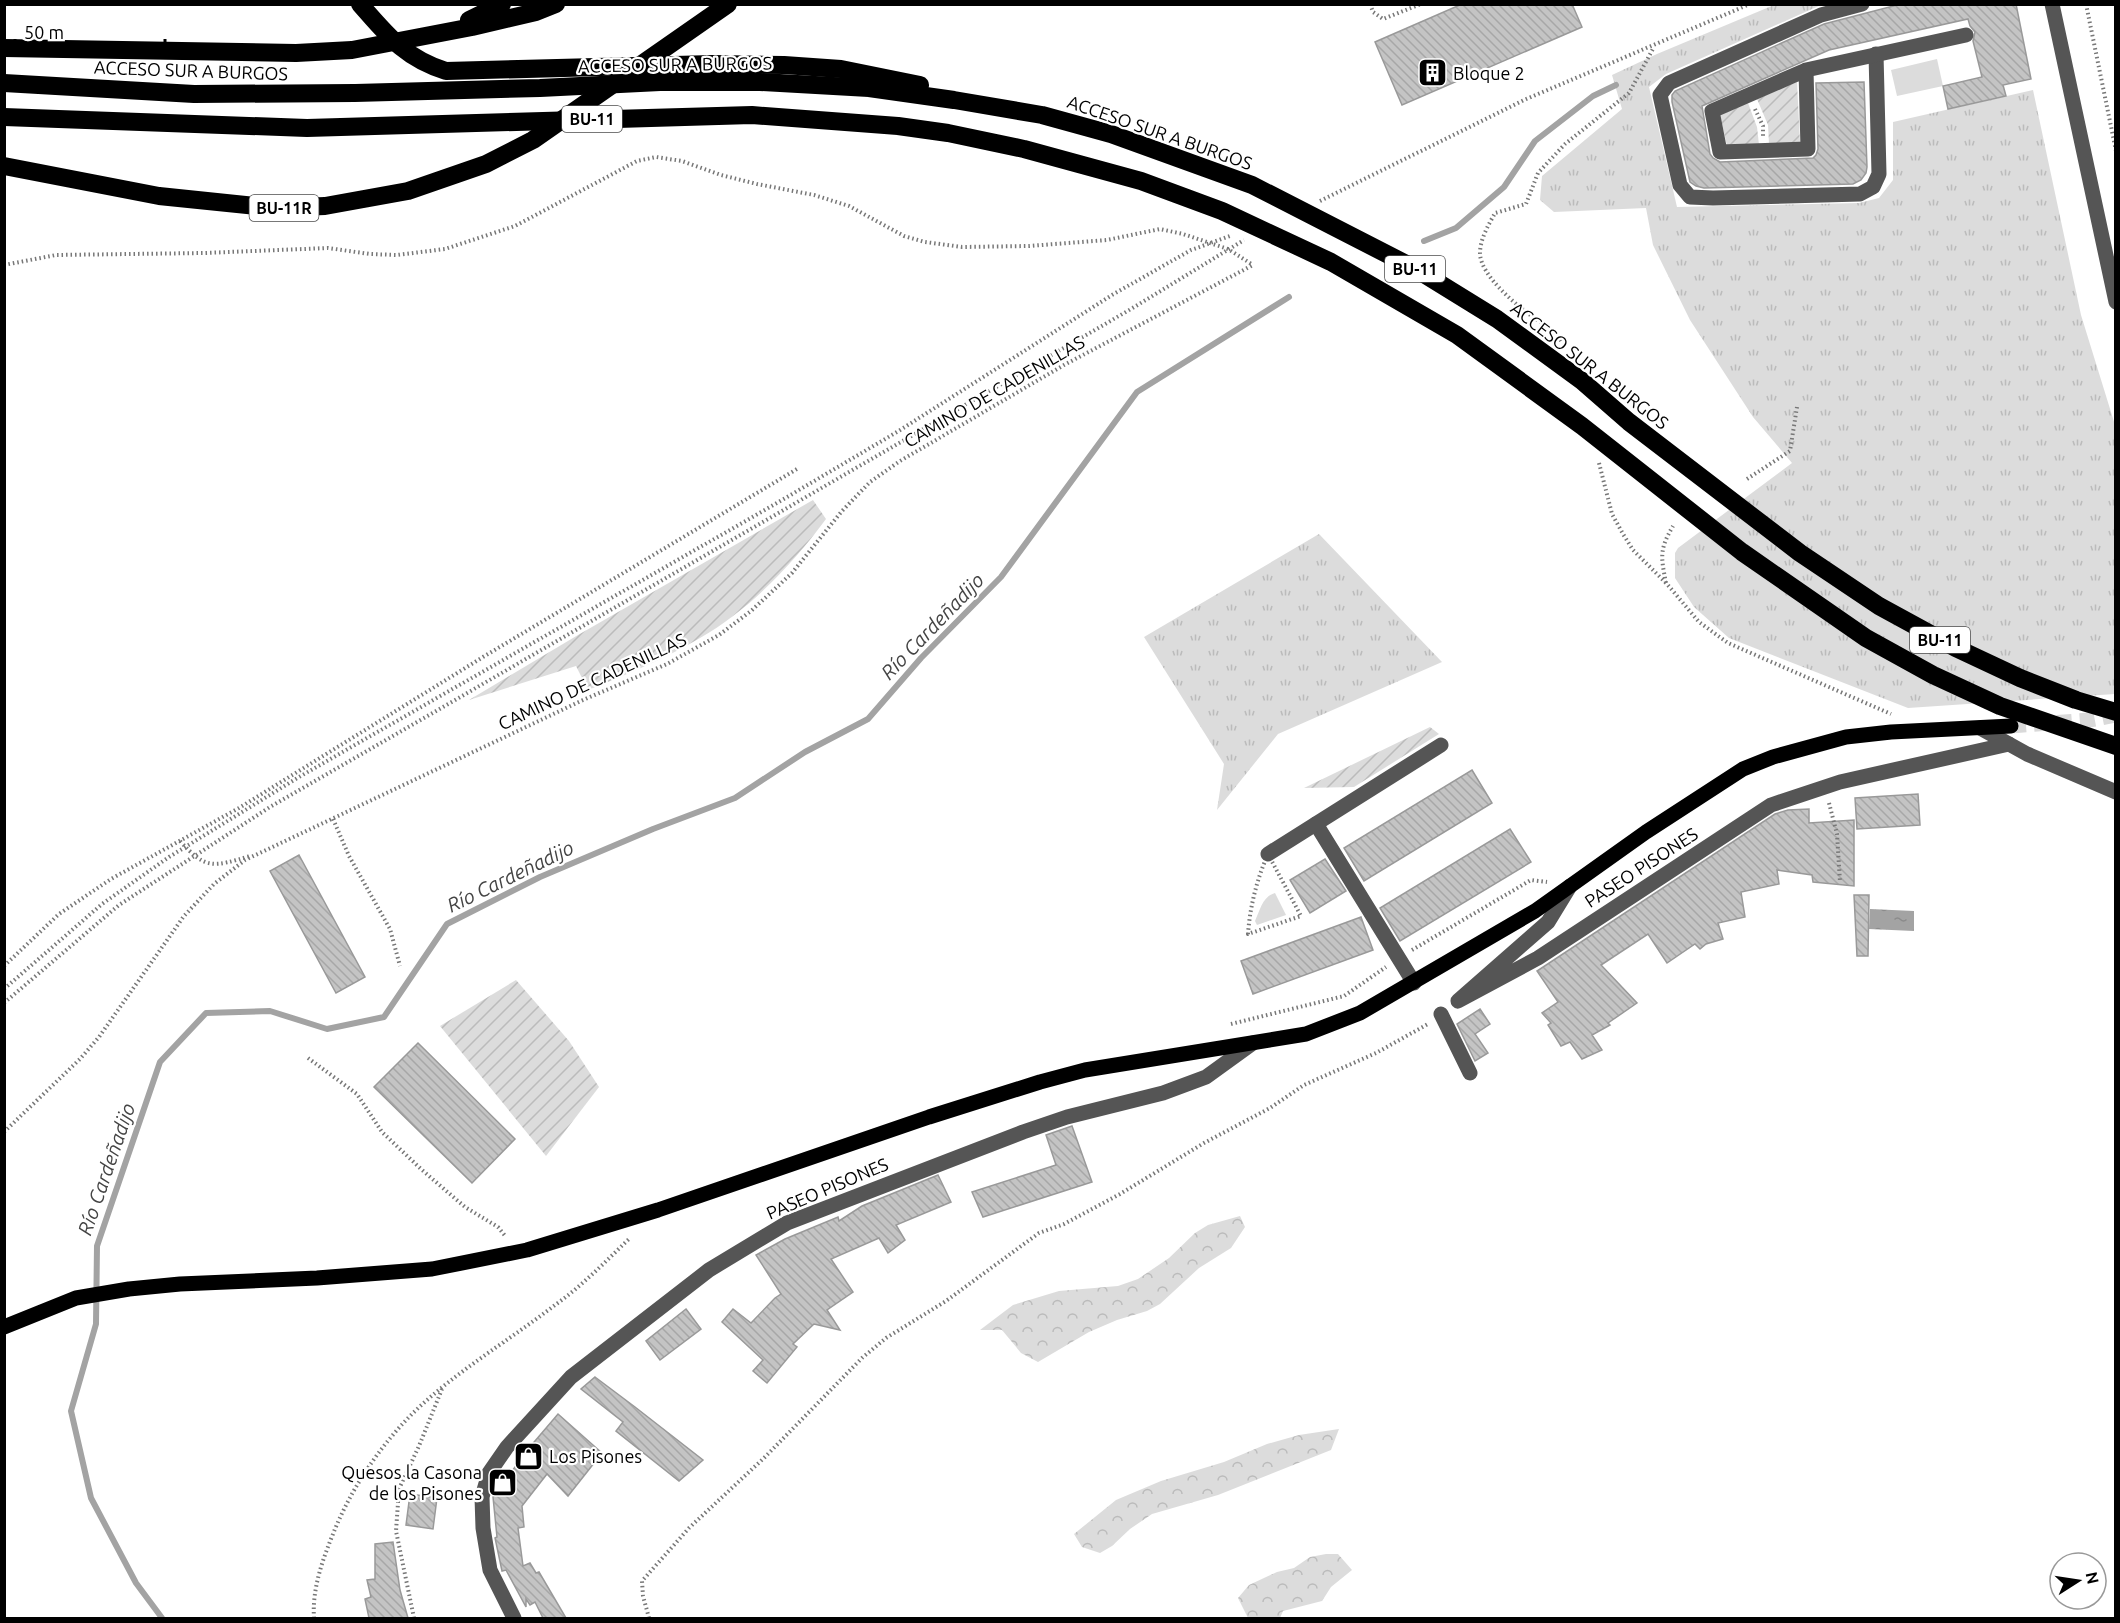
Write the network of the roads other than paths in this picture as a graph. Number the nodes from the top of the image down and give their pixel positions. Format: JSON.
{"nodes":[{"id":1,"x":360,"y":4,"type":"edge"},
{"id":2,"x":502,"y":4,"type":"edge"},
{"id":3,"x":556,"y":4,"type":"edge"},
{"id":4,"x":728,"y":4,"type":"edge"},
{"id":5,"x":1862,"y":4,"type":"edge"},
{"id":6,"x":2052,"y":4,"type":"edge"},
{"id":7,"x":446,"y":32,"type":"junction"},
{"id":8,"x":1966,"y":35,"type":"dead end"},
{"id":9,"x":4,"y":48,"type":"edge"},
{"id":10,"x":1876,"y":54,"type":"junction"},
{"id":11,"x":1806,"y":70,"type":"junction"},
{"id":12,"x":4,"y":83,"type":"edge"},
{"id":13,"x":954,"y":96,"type":"junction"},
{"id":14,"x":4,"y":117,"type":"edge"},
{"id":15,"x":4,"y":166,"type":"edge"},
{"id":16,"x":2115,"y":302,"type":"edge"},
{"id":17,"x":2115,"y":712,"type":"edge"},
{"id":18,"x":2011,"y":726,"type":"tunnel mouth"},
{"id":19,"x":1980,"y":728,"type":"junction"},
{"id":20,"x":2009,"y":744,"type":"junction"},
{"id":21,"x":1441,"y":745,"type":"dead end"},
{"id":22,"x":2115,"y":746,"type":"edge"},
{"id":23,"x":2115,"y":792,"type":"edge"},
{"id":24,"x":1316,"y":824,"type":"junction"},
{"id":25,"x":1268,"y":854,"type":"road end"},
{"id":26,"x":1570,"y":886,"type":"junction"},
{"id":27,"x":1414,"y":983,"type":"junction"},
{"id":28,"x":1458,"y":1001,"type":"junction"},
{"id":29,"x":1253,"y":1043,"type":"junction"},
{"id":30,"x":1470,"y":1073,"type":"dead end"},
{"id":31,"x":4,"y":1327,"type":"edge"},
{"id":32,"x":513,"y":1618,"type":"edge"}],
"edges":[{"from":1,"to":13,"type":"highway"},
{"from":2,"to":7,"type":"highway"},
{"from":3,"to":7,"type":"highway"},
{"from":4,"to":15,"type":"highway","number":"BU-11R"},
{"from":5,"to":10,"type":"street"},
{"from":6,"to":16,"type":"street"},
{"from":7,"to":9,"type":"highway"},
{"from":8,"to":10,"type":"street"},
{"from":10,"to":11,"type":"street"},
{"from":11,"to":11,"type":"street"},
{"from":12,"to":13,"type":"highway","name":"ACCESO SUR A BURGOS","number":"BU-11"},
{"from":13,"to":17,"type":"highway","name":"ACCESO SUR A BURGOS","number":"BU-11"},
{"from":14,"to":22,"type":"highway","number":"BU-11"},
{"from":18,"to":19,"type":"main road","name":"PASEO PISONES"},
{"from":19,"to":20,"type":"street"},
{"from":19,"to":26,"type":"main road","name":"PASEO PISONES"},
{"from":20,"to":23,"type":"street"},
{"from":20,"to":28,"type":"street","name":"PASEO PISONES"},
{"from":21,"to":24,"type":"street"},
{"from":24,"to":25,"type":"street"},
{"from":24,"to":27,"type":"street"},
{"from":26,"to":27,"type":"main road","name":"PASEO PISONES"},
{"from":26,"to":28,"type":"street","name":"PASEO PISONES"},
{"from":27,"to":29,"type":"main road","name":"PASEO PISONES"},
{"from":28,"to":30,"type":"street"},
{"from":29,"to":31,"type":"main road","name":"PASEO PISONES"},
{"from":29,"to":32,"type":"street","name":"PASEO PISONES"}]}
